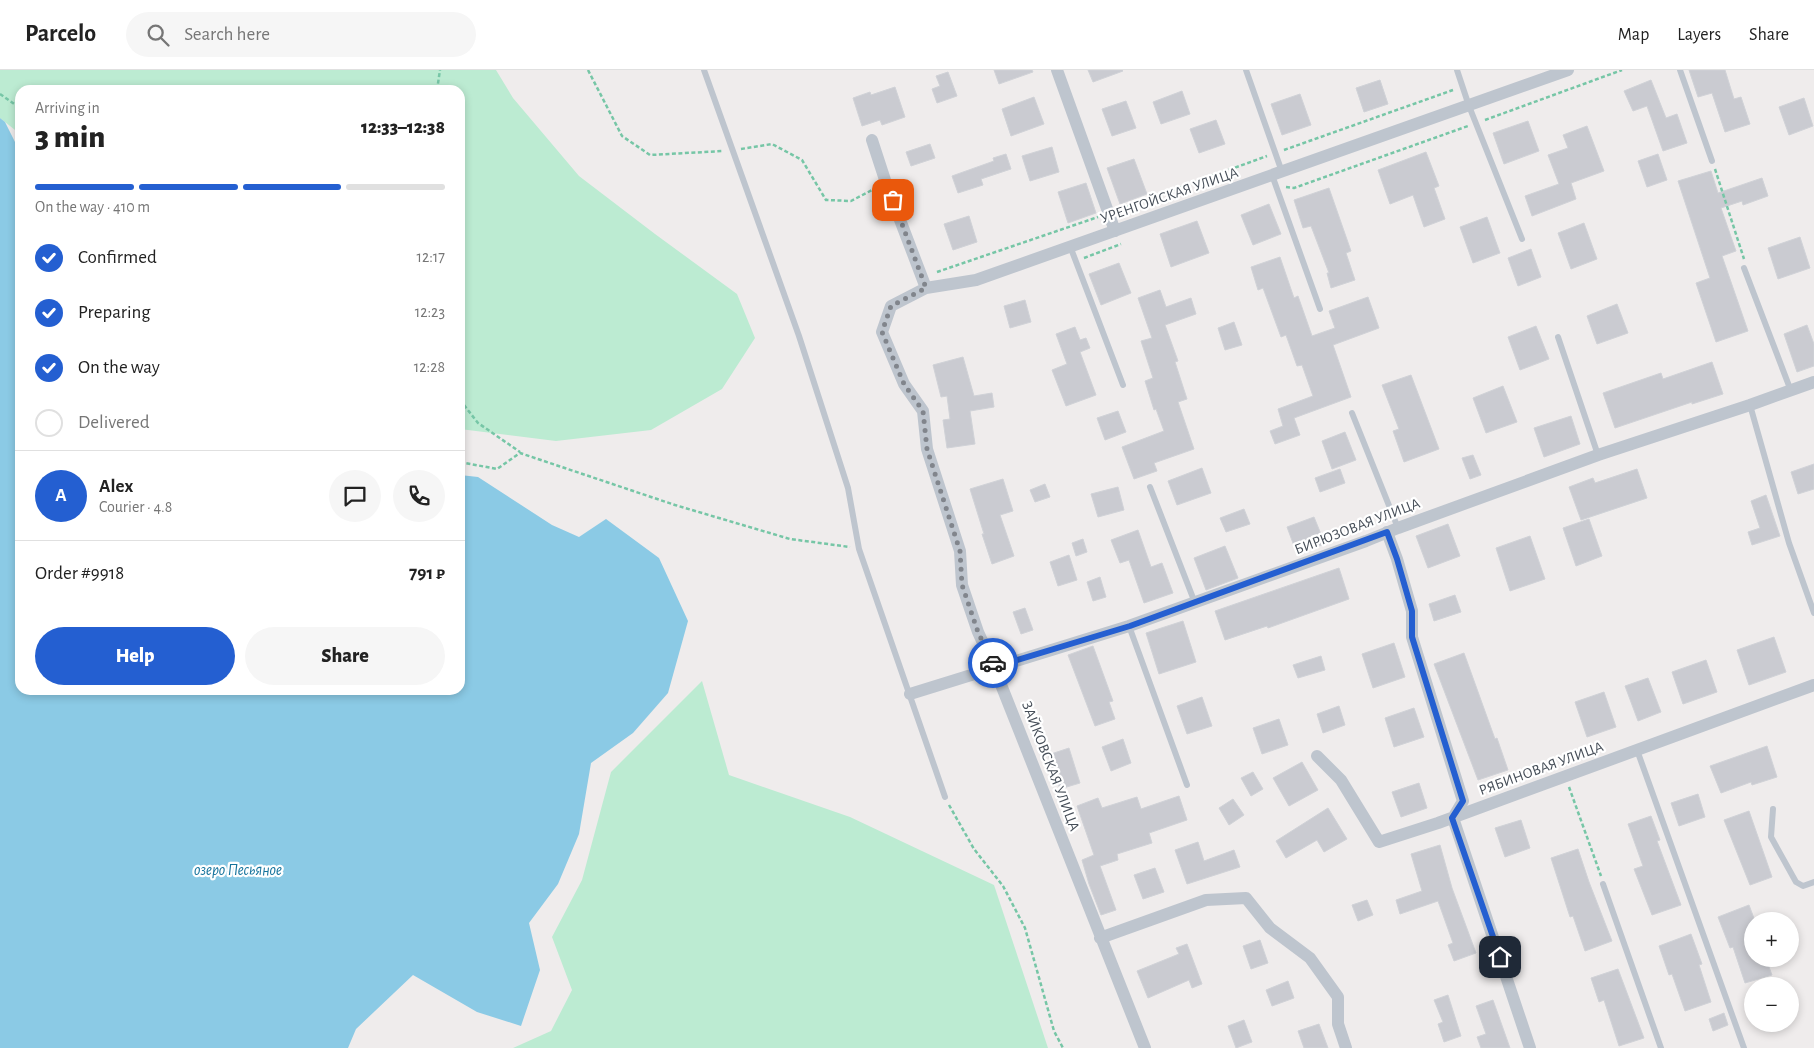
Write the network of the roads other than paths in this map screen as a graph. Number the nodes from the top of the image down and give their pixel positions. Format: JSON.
{"nodes":[{"id":1,"x":704,"y":70,"type":"edge"},
{"id":2,"x":1057,"y":70,"type":"edge"},
{"id":3,"x":1246,"y":70,"type":"edge"},
{"id":4,"x":1457,"y":70,"type":"edge"},
{"id":5,"x":1568,"y":70,"type":"edge"},
{"id":6,"x":1680,"y":70,"type":"edge"},
{"id":7,"x":1470,"y":106,"type":"junction"},
{"id":8,"x":872,"y":140,"type":"dead end"},
{"id":9,"x":1712,"y":161,"type":"road end"},
{"id":10,"x":1277,"y":178,"type":"junction"},
{"id":11,"x":1115,"y":231,"type":"junction"},
{"id":12,"x":1522,"y":239,"type":"dead end"},
{"id":13,"x":1070,"y":246,"type":"junction"},
{"id":14,"x":1744,"y":268,"type":"road end"},
{"id":15,"x":926,"y":288,"type":"junction"},
{"id":16,"x":1320,"y":309,"type":"dead end"},
{"id":17,"x":1558,"y":338,"type":"dead end"},
{"id":18,"x":1814,"y":382,"type":"edge"},
{"id":19,"x":1123,"y":385,"type":"dead end"},
{"id":20,"x":1791,"y":390,"type":"junction"},
{"id":21,"x":1750,"y":405,"type":"junction"},
{"id":22,"x":1352,"y":413,"type":"dead end"},
{"id":23,"x":1598,"y":455,"type":"junction"},
{"id":24,"x":1150,"y":488,"type":"dead end"},
{"id":25,"x":1392,"y":530,"type":"junction"},
{"id":26,"x":1195,"y":603,"type":"junction"},
{"id":27,"x":1814,"y":613,"type":"edge"},
{"id":28,"x":1130,"y":626,"type":"junction"},
{"id":29,"x":994,"y":667,"type":"junction"},
{"id":30,"x":1814,"y":685,"type":"edge"},
{"id":31,"x":910,"y":694,"type":"junction"},
{"id":32,"x":1637,"y":750,"type":"junction"},
{"id":33,"x":1317,"y":756,"type":"dead end"},
{"id":34,"x":1187,"y":785,"type":"dead end"},
{"id":35,"x":945,"y":797,"type":"road end"},
{"id":36,"x":1773,"y":809,"type":"dead end"},
{"id":37,"x":1452,"y":818,"type":"junction"},
{"id":38,"x":1814,"y":882,"type":"edge"},
{"id":39,"x":1603,"y":884,"type":"road end"},
{"id":40,"x":1100,"y":938,"type":"junction"},
{"id":41,"x":1145,"y":1048,"type":"edge"},
{"id":42,"x":1346,"y":1048,"type":"edge"},
{"id":43,"x":1530,"y":1048,"type":"edge"},
{"id":44,"x":1661,"y":1048,"type":"edge"},
{"id":45,"x":1744,"y":1048,"type":"edge"}],
"edges":[{"from":1,"to":31,"type":"lane"},
{"from":2,"to":11,"type":"street"},
{"from":3,"to":10,"type":"lane"},
{"from":4,"to":7,"type":"lane"},
{"from":5,"to":7,"type":"street","name":"УРЕНГОЙСКАЯ УЛИЦА"},
{"from":6,"to":9,"type":"lane"},
{"from":7,"to":10,"type":"street","name":"УРЕНГОЙСКАЯ УЛИЦА"},
{"from":7,"to":12,"type":"lane"},
{"from":8,"to":15,"type":"street"},
{"from":10,"to":11,"type":"street","name":"УРЕНГОЙСКАЯ УЛИЦА"},
{"from":10,"to":16,"type":"lane"},
{"from":11,"to":13,"type":"street","name":"УРЕНГОЙСКАЯ УЛИЦА"},
{"from":13,"to":15,"type":"street","name":"УРЕНГОЙСКАЯ УЛИЦА"},
{"from":13,"to":19,"type":"lane"},
{"from":14,"to":20,"type":"lane"},
{"from":15,"to":29,"type":"street","name":"ЗАЙКОВСКАЯ УЛИЦА"},
{"from":17,"to":23,"type":"lane"},
{"from":18,"to":20,"type":"street","name":"БИРЮЗОВАЯ УЛИЦА"},
{"from":20,"to":21,"type":"street","name":"БИРЮЗОВАЯ УЛИЦА"},
{"from":21,"to":23,"type":"street","name":"БИРЮЗОВАЯ УЛИЦА"},
{"from":21,"to":27,"type":"lane"},
{"from":22,"to":25,"type":"lane"},
{"from":23,"to":25,"type":"street","name":"БИРЮЗОВАЯ УЛИЦА"},
{"from":24,"to":26,"type":"lane"},
{"from":25,"to":26,"type":"street","name":"БИРЮЗОВАЯ УЛИЦА"},
{"from":25,"to":37,"type":"street"},
{"from":26,"to":28,"type":"street","name":"БИРЮЗОВАЯ УЛИЦА"},
{"from":28,"to":29,"type":"street","name":"БИРЮЗОВАЯ УЛИЦА"},
{"from":28,"to":34,"type":"lane"},
{"from":29,"to":31,"type":"street","name":"БИРЮЗОВАЯ УЛИЦА"},
{"from":29,"to":40,"type":"street","name":"ЗАЙКОВСКАЯ УЛИЦА"},
{"from":30,"to":32,"type":"street","name":"РЯБИНОВАЯ УЛИЦА"},
{"from":31,"to":35,"type":"lane"},
{"from":32,"to":37,"type":"street","name":"РЯБИНОВАЯ УЛИЦА"},
{"from":32,"to":45,"type":"lane"},
{"from":33,"to":37,"type":"street","name":"РЯБИНОВАЯ УЛИЦА"},
{"from":36,"to":38,"type":"lane"},
{"from":37,"to":43,"type":"street"},
{"from":39,"to":44,"type":"lane"},
{"from":40,"to":41,"type":"street","name":"ЗАЙКОВСКАЯ УЛИЦА"},
{"from":40,"to":42,"type":"street"}]}
